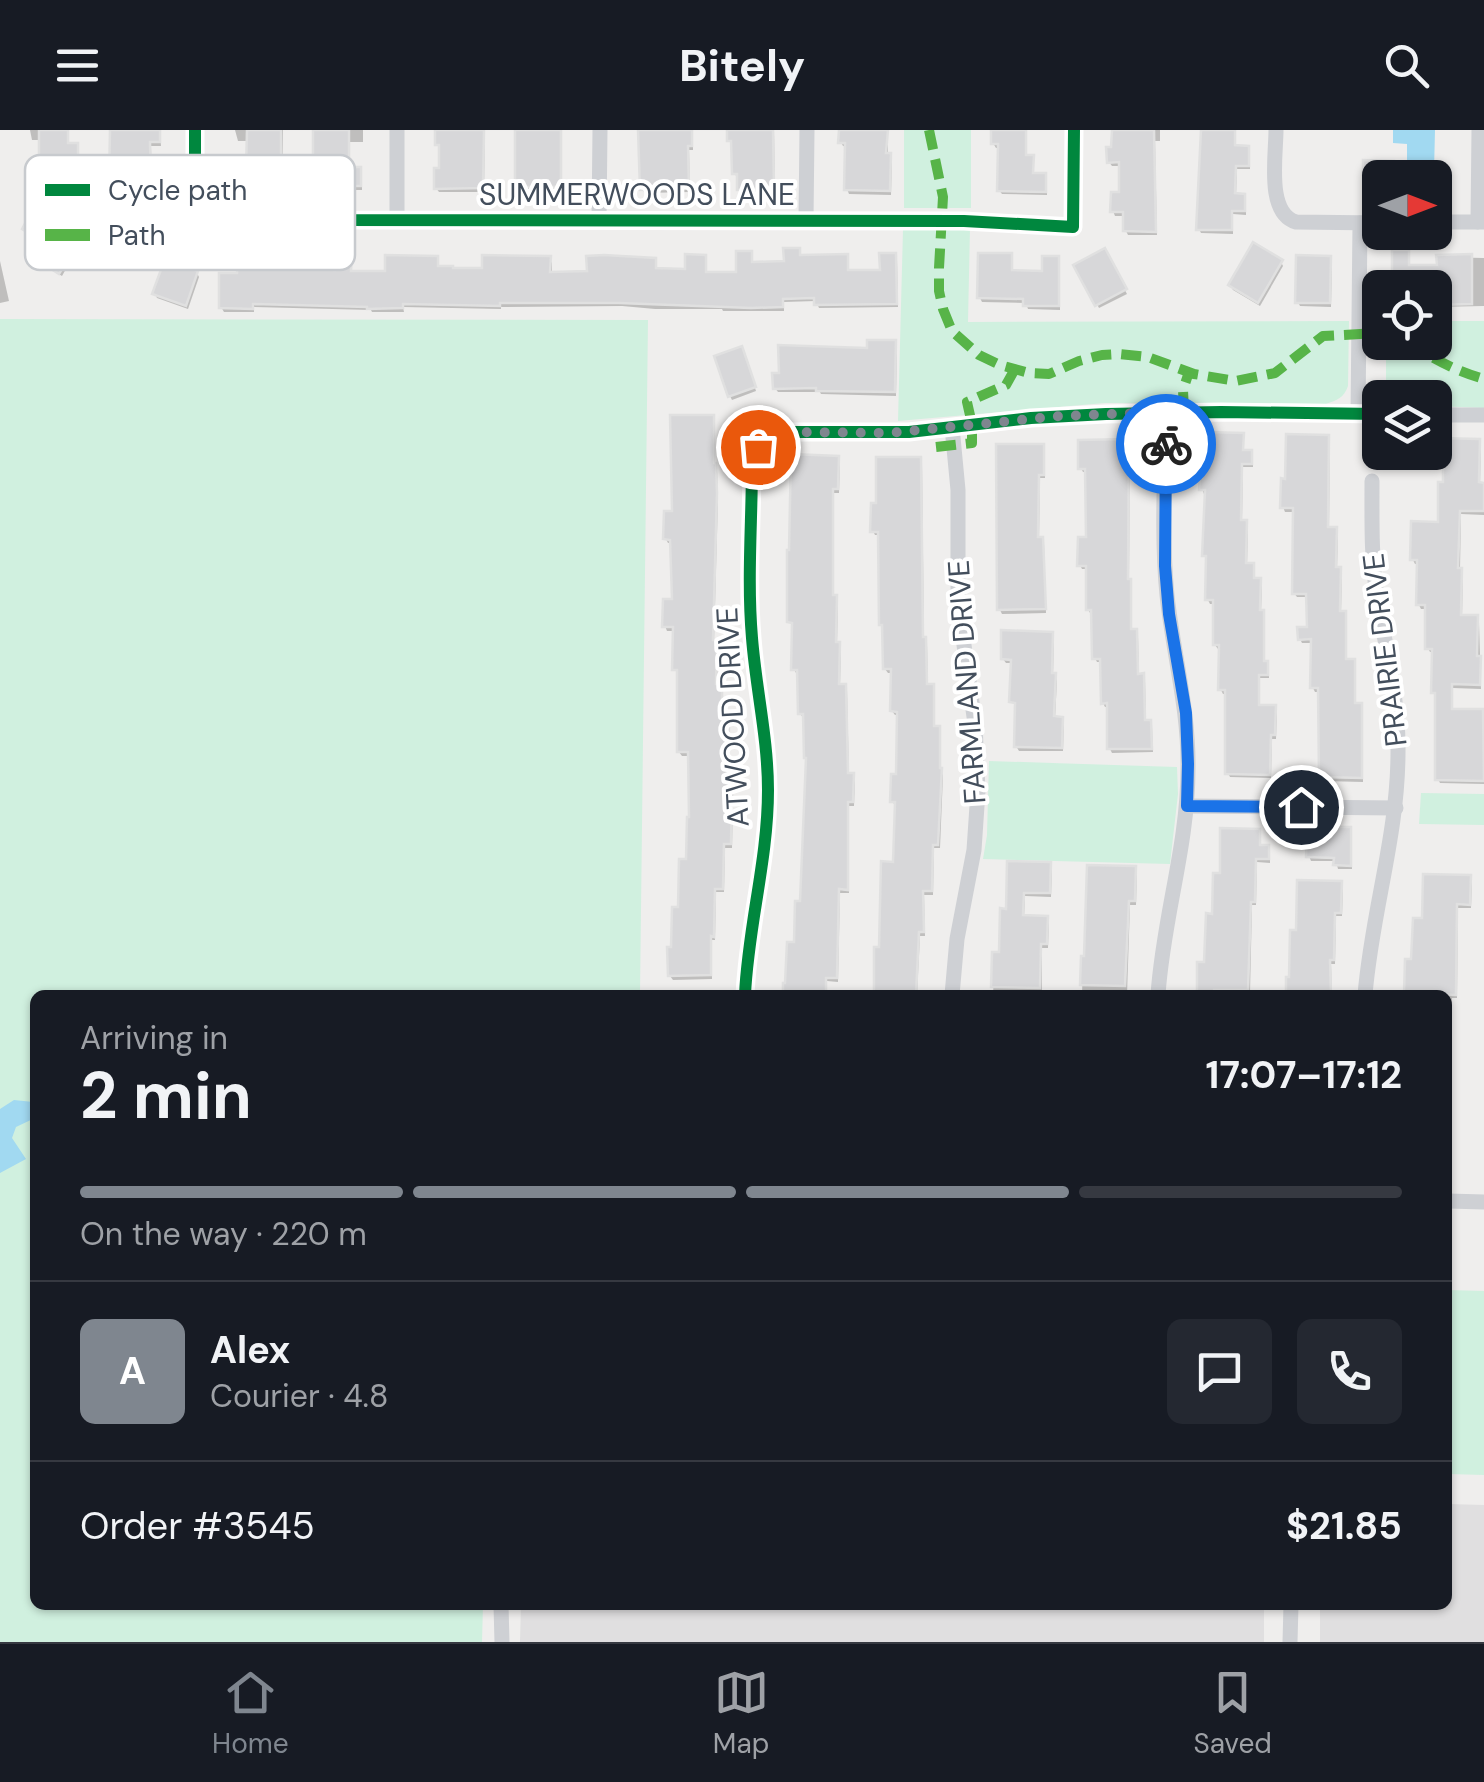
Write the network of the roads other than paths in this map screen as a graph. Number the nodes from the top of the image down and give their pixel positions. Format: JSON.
{"nodes":[{"id":1,"x":397,"y":130,"type":"edge"},
{"id":2,"x":600,"y":130,"type":"edge"},
{"id":3,"x":807,"y":130,"type":"edge"},
{"id":4,"x":1074,"y":130,"type":"edge"},
{"id":5,"x":1276,"y":130,"type":"edge"},
{"id":6,"x":1479,"y":130,"type":"edge"},
{"id":7,"x":355,"y":219,"type":"edge"},
{"id":8,"x":396,"y":220,"type":"junction"},
{"id":9,"x":599,"y":220,"type":"junction"},
{"id":10,"x":806,"y":220,"type":"junction"},
{"id":11,"x":1452,"y":222,"type":"edge"},
{"id":12,"x":1481,"y":222,"type":"edge"},
{"id":13,"x":1360,"y":223,"type":"joint"},
{"id":14,"x":1166,"y":412,"type":"junction"},
{"id":15,"x":1358,"y":414,"type":"junction"},
{"id":16,"x":1362,"y":414,"type":"edge"},
{"id":17,"x":1452,"y":415,"type":"edge"},
{"id":18,"x":1484,"y":415,"type":"edge"},
{"id":19,"x":952,"y":426,"type":"junction"},
{"id":20,"x":1372,"y":481,"type":"dead end"},
{"id":21,"x":1187,"y":806,"type":"junction"},
{"id":22,"x":1396,"y":808,"type":"junction"},
{"id":23,"x":745,"y":990,"type":"edge"},
{"id":24,"x":952,"y":990,"type":"edge"},
{"id":25,"x":1159,"y":990,"type":"edge"},
{"id":26,"x":1366,"y":990,"type":"edge"},
{"id":27,"x":1452,"y":1201,"type":"edge"},
{"id":28,"x":1484,"y":1202,"type":"edge"},
{"id":29,"x":501,"y":1610,"type":"edge"},
{"id":30,"x":1291,"y":1610,"type":"edge"},
{"id":31,"x":502,"y":1642,"type":"edge"},
{"id":32,"x":1290,"y":1642,"type":"edge"}],
"edges":[{"from":1,"to":8,"type":"street"},
{"from":2,"to":9,"type":"street"},
{"from":3,"to":10,"type":"street"},
{"from":4,"to":10,"type":"street","name":"SUMMERWOODS LANE"},
{"from":5,"to":13,"type":"street"},
{"from":6,"to":12,"type":"street"},
{"from":7,"to":8,"type":"street","name":"SUMMERWOODS LANE"},
{"from":8,"to":9,"type":"street","name":"SUMMERWOODS LANE"},
{"from":9,"to":10,"type":"street","name":"SUMMERWOODS LANE"},
{"from":11,"to":12,"type":"street"},
{"from":13,"to":15,"type":"street"},
{"from":14,"to":15,"type":"street"},
{"from":14,"to":19,"type":"street"},
{"from":14,"to":21,"type":"street"},
{"from":15,"to":16,"type":"street"},
{"from":17,"to":18,"type":"street"},
{"from":19,"to":23,"type":"street","name":"ATWOOD DRIVE"},
{"from":19,"to":24,"type":"street","name":"FARMLAND DRIVE"},
{"from":20,"to":22,"type":"street","name":"PRAIRIE DRIVE"},
{"from":21,"to":22,"type":"street"},
{"from":21,"to":25,"type":"street"},
{"from":22,"to":26,"type":"street","name":"PRAIRIE DRIVE"},
{"from":27,"to":28,"type":"street"},
{"from":29,"to":31,"type":"street"},
{"from":30,"to":32,"type":"street"}]}
